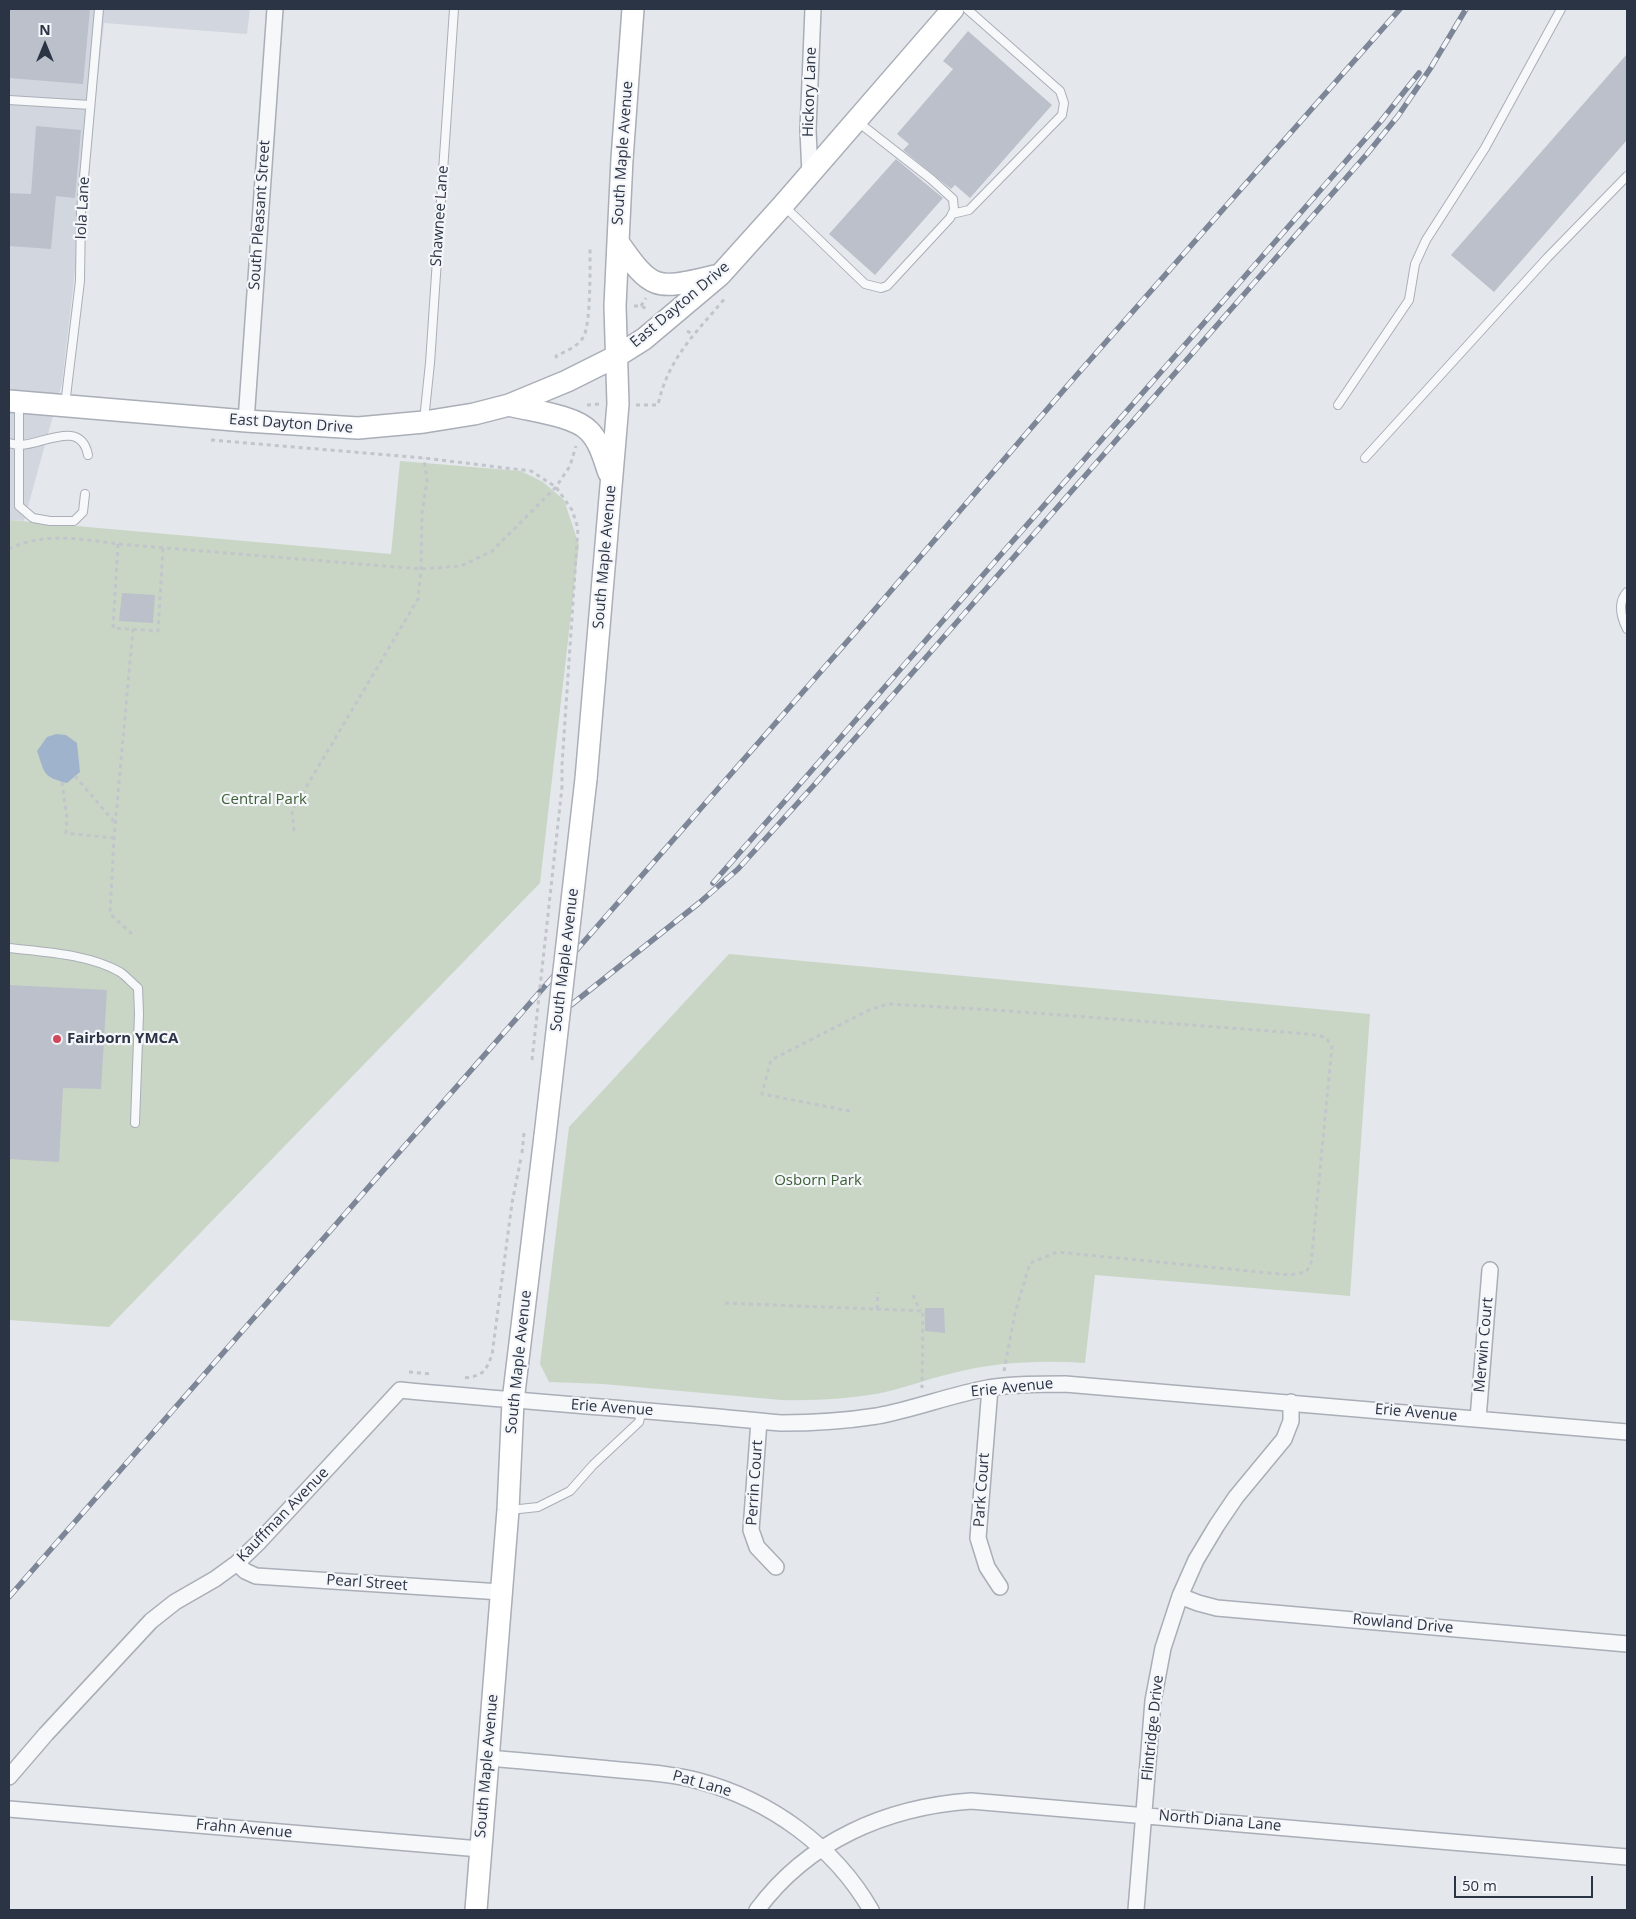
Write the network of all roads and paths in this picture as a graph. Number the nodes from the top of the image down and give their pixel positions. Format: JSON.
{"nodes":[{"id":1,"x":99,"y":9,"type":"edge"},
{"id":2,"x":275,"y":9,"type":"edge"},
{"id":3,"x":454,"y":9,"type":"edge"},
{"id":4,"x":633,"y":9,"type":"edge"},
{"id":5,"x":813,"y":9,"type":"edge"},
{"id":6,"x":953,"y":9,"type":"edge"},
{"id":7,"x":967,"y":9,"type":"edge"},
{"id":8,"x":1560,"y":9,"type":"edge"},
{"id":9,"x":9,"y":100,"type":"edge"},
{"id":10,"x":90,"y":105,"type":"junction"},
{"id":11,"x":856,"y":121,"type":"junction"},
{"id":12,"x":810,"y":175,"type":"junction"},
{"id":13,"x":1627,"y":176,"type":"edge"},
{"id":14,"x":783,"y":205,"type":"junction"},
{"id":15,"x":952,"y":214,"type":"junction"},
{"id":16,"x":618,"y":242,"type":"junction"},
{"id":17,"x":590,"y":246,"type":"dead end"},
{"id":18,"x":720,"y":275,"type":"junction"},
{"id":19,"x":634,"y":306,"type":"dead end"},
{"id":20,"x":647,"y":309,"type":"dead end"},
{"id":21,"x":687,"y":332,"type":"dead end"},
{"id":22,"x":694,"y":335,"type":"dead end"},
{"id":23,"x":617,"y":356,"type":"junction"},
{"id":24,"x":557,"y":358,"type":"dead end"},
{"id":25,"x":14,"y":401,"type":"edge"},
{"id":26,"x":1338,"y":405,"type":"dead end"},
{"id":27,"x":65,"y":406,"type":"junction"},
{"id":28,"x":509,"y":406,"type":"junction"},
{"id":29,"x":246,"y":421,"type":"junction"},
{"id":30,"x":424,"y":422,"type":"junction"},
{"id":31,"x":206,"y":440,"type":"dead end"},
{"id":32,"x":9,"y":443,"type":"edge"},
{"id":33,"x":577,"y":444,"type":"dead end"},
{"id":34,"x":20,"y":445,"type":"junction"},
{"id":35,"x":88,"y":455,"type":"dead end"},
{"id":36,"x":424,"y":458,"type":"junction"},
{"id":37,"x":1365,"y":458,"type":"dead end"},
{"id":38,"x":611,"y":478,"type":"junction"},
{"id":39,"x":556,"y":488,"type":"junction"},
{"id":40,"x":85,"y":494,"type":"dead end"},
{"id":41,"x":118,"y":544,"type":"junction"},
{"id":42,"x":163,"y":548,"type":"junction"},
{"id":43,"x":9,"y":549,"type":"edge"},
{"id":44,"x":421,"y":570,"type":"junction"},
{"id":45,"x":1627,"y":592,"type":"edge"},
{"id":46,"x":133,"y":629,"type":"junction"},
{"id":47,"x":1627,"y":629,"type":"edge"},
{"id":48,"x":75,"y":776,"type":"dead end"},
{"id":49,"x":62,"y":782,"type":"dead end"},
{"id":50,"x":116,"y":824,"type":"junction"},
{"id":51,"x":294,"y":831,"type":"dead end"},
{"id":52,"x":114,"y":838,"type":"junction"},
{"id":53,"x":132,"y":934,"type":"dead end"},
{"id":54,"x":9,"y":948,"type":"edge"},
{"id":55,"x":531,"y":1064,"type":"dead end"},
{"id":56,"x":850,"y":1111,"type":"dead end"},
{"id":57,"x":135,"y":1123,"type":"dead end"},
{"id":58,"x":524,"y":1133,"type":"dead end"},
{"id":59,"x":1490,"y":1270,"type":"dead end"},
{"id":60,"x":878,"y":1292,"type":"dead end"},
{"id":61,"x":913,"y":1294,"type":"dead end"},
{"id":62,"x":725,"y":1303,"type":"dead end"},
{"id":63,"x":877,"y":1309,"type":"junction"},
{"id":64,"x":920,"y":1311,"type":"junction"},
{"id":65,"x":410,"y":1372,"type":"dead end"},
{"id":66,"x":437,"y":1375,"type":"dead end"},
{"id":67,"x":464,"y":1378,"type":"dead end"},
{"id":68,"x":996,"y":1387,"type":"junction"},
{"id":69,"x":400,"y":1390,"type":"joint"},
{"id":70,"x":513,"y":1401,"type":"junction"},
{"id":71,"x":1292,"y":1402,"type":"junction"},
{"id":72,"x":922,"y":1404,"type":"junction"},
{"id":73,"x":642,"y":1410,"type":"junction"},
{"id":74,"x":1478,"y":1419,"type":"junction"},
{"id":75,"x":759,"y":1420,"type":"junction"},
{"id":76,"x":1627,"y":1432,"type":"edge"},
{"id":77,"x":508,"y":1510,"type":"junction"},
{"id":78,"x":237,"y":1563,"type":"junction"},
{"id":79,"x":776,"y":1567,"type":"dead end"},
{"id":80,"x":1000,"y":1587,"type":"dead end"},
{"id":81,"x":501,"y":1592,"type":"junction"},
{"id":82,"x":1180,"y":1596,"type":"junction"},
{"id":83,"x":1627,"y":1644,"type":"edge"},
{"id":84,"x":488,"y":1758,"type":"junction"},
{"id":85,"x":9,"y":1777,"type":"edge"},
{"id":86,"x":9,"y":1809,"type":"edge"},
{"id":87,"x":1144,"y":1815,"type":"junction"},
{"id":88,"x":480,"y":1849,"type":"junction"},
{"id":89,"x":822,"y":1849,"type":"junction"},
{"id":90,"x":1627,"y":1857,"type":"edge"},
{"id":91,"x":476,"y":1910,"type":"edge"},
{"id":92,"x":757,"y":1910,"type":"edge"},
{"id":93,"x":871,"y":1910,"type":"edge"},
{"id":94,"x":1136,"y":1910,"type":"edge"}],
"edges":[{"from":1,"to":10,"type":"lane","name":"Iola Lane"},
{"from":2,"to":29,"type":"street","name":"South Pleasant Street"},
{"from":3,"to":30,"type":"lane","name":"Shawnee Lane"},
{"from":4,"to":16,"type":"main road","name":"South Maple Avenue"},
{"from":5,"to":12,"type":"street","name":"Hickory Lane"},
{"from":6,"to":11,"type":"main road","name":"East Dayton Drive"},
{"from":7,"to":15,"type":"lane"},
{"from":8,"to":26,"type":"lane"},
{"from":9,"to":10,"type":"lane"},
{"from":10,"to":27,"type":"lane","name":"Iola Lane"},
{"from":11,"to":12,"type":"main road","name":"East Dayton Drive"},
{"from":11,"to":15,"type":"lane"},
{"from":12,"to":14,"type":"main road","name":"East Dayton Drive"},
{"from":13,"to":37,"type":"lane"},
{"from":14,"to":15,"type":"lane"},
{"from":14,"to":18,"type":"main road","name":"East Dayton Drive"},
{"from":16,"to":18,"type":"main road"},
{"from":16,"to":23,"type":"main road","name":"South Maple Avenue"},
{"from":17,"to":24,"type":"path"},
{"from":18,"to":23,"type":"main road","name":"East Dayton Drive"},
{"from":19,"to":20,"type":"path"},
{"from":21,"to":22,"type":"path"},
{"from":23,"to":28,"type":"main road","name":"East Dayton Drive"},
{"from":23,"to":38,"type":"main road","name":"South Maple Avenue"},
{"from":25,"to":27,"type":"main road","name":"East Dayton Drive"},
{"from":25,"to":34,"type":"lane"},
{"from":27,"to":29,"type":"main road","name":"East Dayton Drive"},
{"from":28,"to":30,"type":"main road","name":"East Dayton Drive"},
{"from":28,"to":38,"type":"main road"},
{"from":29,"to":30,"type":"main road","name":"East Dayton Drive"},
{"from":31,"to":36,"type":"path"},
{"from":32,"to":34,"type":"lane"},
{"from":33,"to":39,"type":"path"},
{"from":34,"to":35,"type":"lane"},
{"from":34,"to":40,"type":"lane"},
{"from":36,"to":39,"type":"path"},
{"from":36,"to":44,"type":"path"},
{"from":38,"to":70,"type":"main road","name":"South Maple Avenue","bridge":true},
{"from":39,"to":44,"type":"path"},
{"from":39,"to":55,"type":"path","bridge":true},
{"from":41,"to":42,"type":"path"},
{"from":41,"to":43,"type":"path"},
{"from":41,"to":46,"type":"path"},
{"from":42,"to":44,"type":"path"},
{"from":42,"to":46,"type":"path"},
{"from":44,"to":51,"type":"path"},
{"from":45,"to":47,"type":"lane"},
{"from":46,"to":50,"type":"path"},
{"from":48,"to":50,"type":"path"},
{"from":49,"to":52,"type":"path"},
{"from":50,"to":52,"type":"path"},
{"from":52,"to":53,"type":"path"},
{"from":54,"to":57,"type":"lane"},
{"from":56,"to":68,"type":"path"},
{"from":58,"to":67,"type":"path","bridge":true},
{"from":59,"to":74,"type":"street","name":"Merwin Court"},
{"from":60,"to":63,"type":"path"},
{"from":61,"to":64,"type":"path"},
{"from":62,"to":63,"type":"path"},
{"from":63,"to":64,"type":"path"},
{"from":64,"to":72,"type":"path"},
{"from":65,"to":66,"type":"path"},
{"from":68,"to":71,"type":"street","name":"Erie Avenue"},
{"from":68,"to":72,"type":"street","name":"Erie Avenue"},
{"from":68,"to":80,"type":"street","name":"Park Court"},
{"from":69,"to":70,"type":"street","name":"Erie Avenue"},
{"from":69,"to":78,"type":"street","name":"Kauffman Avenue"},
{"from":70,"to":73,"type":"street","name":"Erie Avenue"},
{"from":70,"to":77,"type":"main road","name":"South Maple Avenue"},
{"from":71,"to":74,"type":"street","name":"Erie Avenue"},
{"from":71,"to":82,"type":"street","name":"Flintridge Drive"},
{"from":72,"to":75,"type":"street","name":"Erie Avenue"},
{"from":73,"to":75,"type":"street","name":"Erie Avenue"},
{"from":73,"to":77,"type":"lane"},
{"from":74,"to":76,"type":"street","name":"Erie Avenue"},
{"from":75,"to":79,"type":"street","name":"Perrin Court"},
{"from":77,"to":81,"type":"main road","name":"South Maple Avenue"},
{"from":78,"to":81,"type":"street","name":"Pearl Street"},
{"from":78,"to":85,"type":"street","name":"Kauffman Avenue"},
{"from":81,"to":84,"type":"main road","name":"South Maple Avenue"},
{"from":82,"to":83,"type":"street","name":"Rowland Drive"},
{"from":82,"to":87,"type":"street","name":"Flintridge Drive"},
{"from":84,"to":88,"type":"main road","name":"South Maple Avenue"},
{"from":84,"to":89,"type":"street","name":"Pat Lane"},
{"from":86,"to":88,"type":"street","name":"Frahn Avenue"},
{"from":87,"to":89,"type":"street","name":"North Diana Lane"},
{"from":87,"to":90,"type":"street","name":"North Diana Lane"},
{"from":87,"to":94,"type":"street","name":"Flintridge Drive"},
{"from":88,"to":91,"type":"main road","name":"South Maple Avenue"},
{"from":89,"to":92,"type":"street","name":"North Diana Lane"},
{"from":89,"to":93,"type":"street","name":"Pat Lane"}]}
